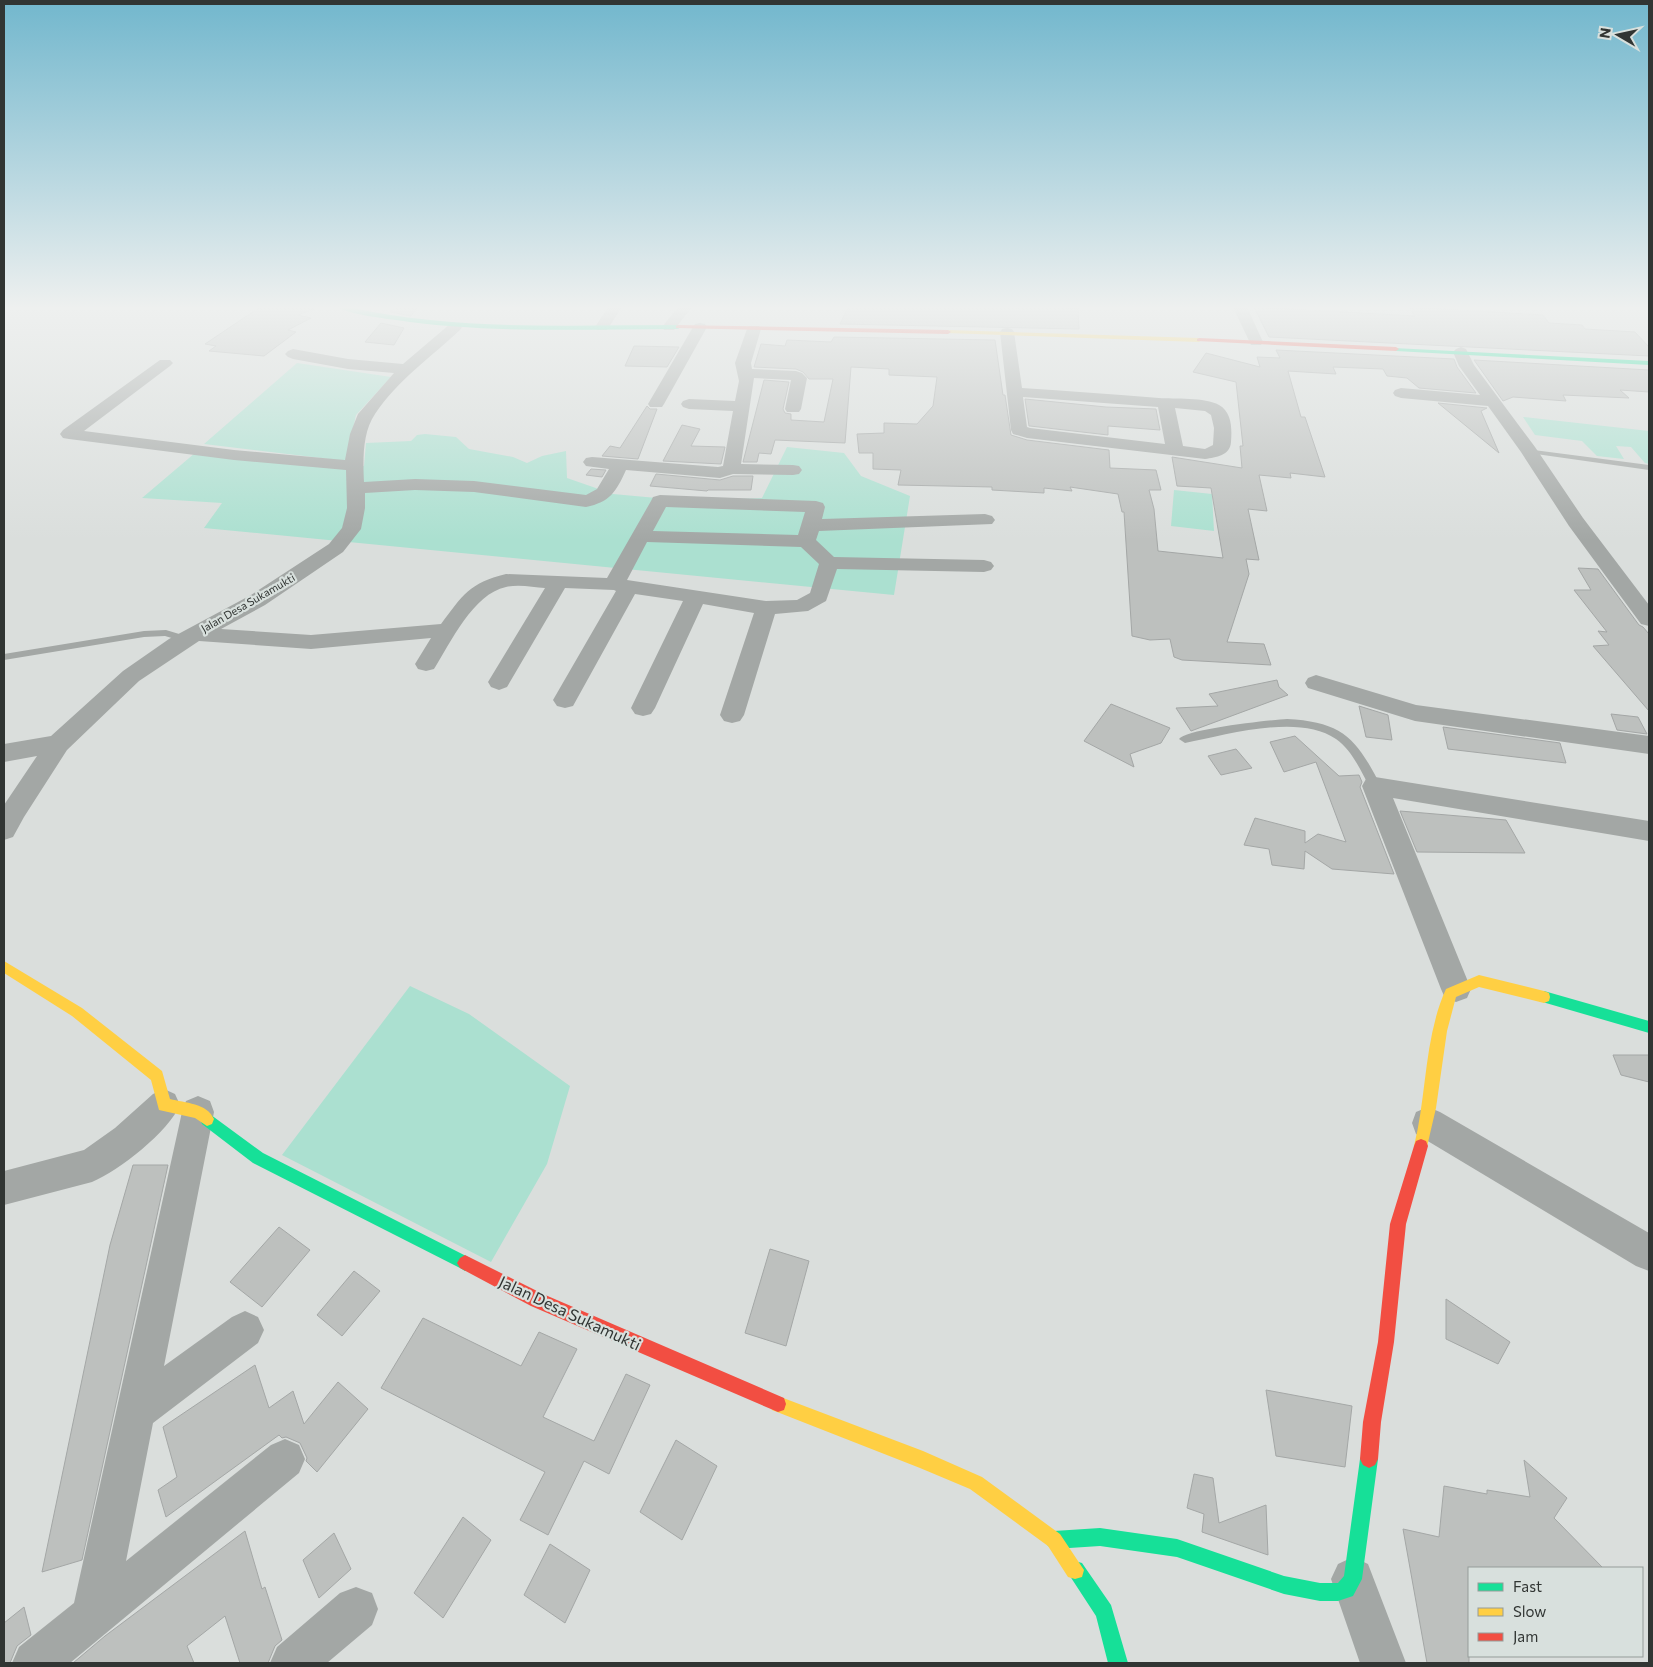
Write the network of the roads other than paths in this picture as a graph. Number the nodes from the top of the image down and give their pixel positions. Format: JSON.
{"nodes":[{"id":1,"x":136,"y":385,"type":"edge"},
{"id":2,"x":392,"y":385,"type":"edge"},
{"id":3,"x":667,"y":385,"type":"edge"},
{"id":4,"x":746,"y":385,"type":"edge"},
{"id":5,"x":798,"y":385,"type":"edge"},
{"id":6,"x":1014,"y":385,"type":"edge"},
{"id":7,"x":1481,"y":385,"type":"edge"},
{"id":8,"x":1015,"y":392,"type":"junction"},
{"id":9,"x":1401,"y":393,"type":"dead end"},
{"id":10,"x":1492,"y":401,"type":"junction"},
{"id":11,"x":744,"y":402,"type":"junction"},
{"id":12,"x":1165,"y":402,"type":"junction"},
{"id":13,"x":656,"y":404,"type":"dead end"},
{"id":14,"x":689,"y":404,"type":"dead end"},
{"id":15,"x":793,"y":409,"type":"dead end"},
{"id":16,"x":1175,"y":451,"type":"junction"},
{"id":17,"x":1529,"y":451,"type":"junction"},
{"id":18,"x":592,"y":462,"type":"dead end"},
{"id":19,"x":621,"y":464,"type":"junction"},
{"id":20,"x":355,"y":466,"type":"junction"},
{"id":21,"x":1649,"y":468,"type":"edge"},
{"id":22,"x":731,"y":469,"type":"junction"},
{"id":23,"x":792,"y":470,"type":"dead end"},
{"id":24,"x":356,"y":488,"type":"junction"},
{"id":25,"x":985,"y":520,"type":"dead end"},
{"id":26,"x":808,"y":533,"type":"junction"},
{"id":27,"x":641,"y":536,"type":"junction"},
{"id":28,"x":829,"y":563,"type":"junction"},
{"id":29,"x":984,"y":566,"type":"dead end"},
{"id":30,"x":559,"y":581,"type":"junction"},
{"id":31,"x":621,"y":585,"type":"junction"},
{"id":32,"x":696,"y":597,"type":"junction"},
{"id":33,"x":766,"y":608,"type":"junction"},
{"id":34,"x":1649,"y":619,"type":"edge"},
{"id":35,"x":447,"y":630,"type":"junction"},
{"id":36,"x":190,"y":637,"type":"junction"},
{"id":37,"x":4,"y":657,"type":"edge"},
{"id":38,"x":426,"y":664,"type":"dead end"},
{"id":39,"x":499,"y":682,"type":"dead end"},
{"id":40,"x":1316,"y":683,"type":"dead end"},
{"id":41,"x":565,"y":700,"type":"dead end"},
{"id":42,"x":643,"y":708,"type":"dead end"},
{"id":43,"x":732,"y":715,"type":"dead end"},
{"id":44,"x":1185,"y":739,"type":"dead end"},
{"id":45,"x":58,"y":744,"type":"junction"},
{"id":46,"x":1649,"y":745,"type":"edge"},
{"id":47,"x":4,"y":753,"type":"edge"},
{"id":48,"x":1375,"y":786,"type":"junction"},
{"id":49,"x":4,"y":830,"type":"edge"},
{"id":50,"x":1649,"y":831,"type":"edge"},
{"id":51,"x":4,"y":966,"type":"edge"},
{"id":52,"x":1456,"y":989,"type":"junction"},
{"id":53,"x":1649,"y":1027,"type":"edge"},
{"id":54,"x":181,"y":1108,"type":"junction"},
{"id":55,"x":1428,"y":1123,"type":"junction"},
{"id":56,"x":4,"y":1188,"type":"edge"},
{"id":57,"x":1649,"y":1253,"type":"edge"},
{"id":58,"x":245,"y":1330,"type":"dead end"},
{"id":59,"x":136,"y":1411,"type":"junction"},
{"id":60,"x":285,"y":1459,"type":"dead end"},
{"id":61,"x":1054,"y":1540,"type":"junction"},
{"id":62,"x":1353,"y":1579,"type":"junction"},
{"id":63,"x":356,"y":1609,"type":"dead end"},
{"id":64,"x":93,"y":1616,"type":"junction"},
{"id":65,"x":35,"y":1663,"type":"edge"},
{"id":66,"x":293,"y":1663,"type":"edge"},
{"id":67,"x":1118,"y":1663,"type":"edge"},
{"id":68,"x":1383,"y":1663,"type":"edge"}],
"edges":[{"from":1,"to":20,"type":"street"},
{"from":2,"to":20,"type":"street","name":"Jalan Desa Sukamukti"},
{"from":3,"to":13,"type":"street"},
{"from":4,"to":11,"type":"street"},
{"from":5,"to":15,"type":"street"},
{"from":6,"to":8,"type":"street"},
{"from":7,"to":10,"type":"street"},
{"from":8,"to":12,"type":"street"},
{"from":8,"to":16,"type":"street"},
{"from":9,"to":10,"type":"street"},
{"from":10,"to":17,"type":"street"},
{"from":11,"to":14,"type":"street"},
{"from":11,"to":22,"type":"street"},
{"from":12,"to":16,"type":"street"},
{"from":12,"to":16,"type":"street"},
{"from":17,"to":21,"type":"lane"},
{"from":17,"to":34,"type":"street"},
{"from":18,"to":19,"type":"street"},
{"from":19,"to":22,"type":"street"},
{"from":19,"to":24,"type":"street"},
{"from":20,"to":24,"type":"street","name":"Jalan Desa Sukamukti"},
{"from":22,"to":23,"type":"street"},
{"from":24,"to":36,"type":"street","name":"Jalan Desa Sukamukti"},
{"from":25,"to":26,"type":"street"},
{"from":26,"to":27,"type":"street"},
{"from":26,"to":27,"type":"street"},
{"from":26,"to":28,"type":"street"},
{"from":27,"to":31,"type":"street"},
{"from":28,"to":29,"type":"street"},
{"from":28,"to":33,"type":"street"},
{"from":30,"to":31,"type":"street"},
{"from":30,"to":35,"type":"street"},
{"from":30,"to":39,"type":"street"},
{"from":31,"to":32,"type":"street"},
{"from":31,"to":41,"type":"street"},
{"from":32,"to":33,"type":"street"},
{"from":32,"to":42,"type":"street"},
{"from":33,"to":43,"type":"street"},
{"from":35,"to":36,"type":"street"},
{"from":35,"to":38,"type":"street"},
{"from":36,"to":37,"type":"lane"},
{"from":36,"to":45,"type":"street","name":"Jalan Desa Sukamukti"},
{"from":40,"to":46,"type":"street"},
{"from":44,"to":48,"type":"lane"},
{"from":45,"to":47,"type":"street"},
{"from":45,"to":49,"type":"street","name":"Jalan Desa Sukamukti"},
{"from":48,"to":50,"type":"street"},
{"from":48,"to":52,"type":"street"},
{"from":51,"to":54,"type":"main road"},
{"from":52,"to":53,"type":"main road"},
{"from":52,"to":55,"type":"main road"},
{"from":54,"to":56,"type":"street"},
{"from":54,"to":59,"type":"street"},
{"from":54,"to":61,"type":"main road","name":"Jalan Desa Sukamukti"},
{"from":55,"to":57,"type":"street"},
{"from":55,"to":62,"type":"main road"},
{"from":58,"to":59,"type":"street"},
{"from":59,"to":64,"type":"street"},
{"from":60,"to":64,"type":"street"},
{"from":61,"to":62,"type":"main road"},
{"from":61,"to":67,"type":"main road","name":"Jalan Desa Sukamukti"},
{"from":62,"to":68,"type":"street"},
{"from":63,"to":66,"type":"street"},
{"from":64,"to":65,"type":"street"}]}
